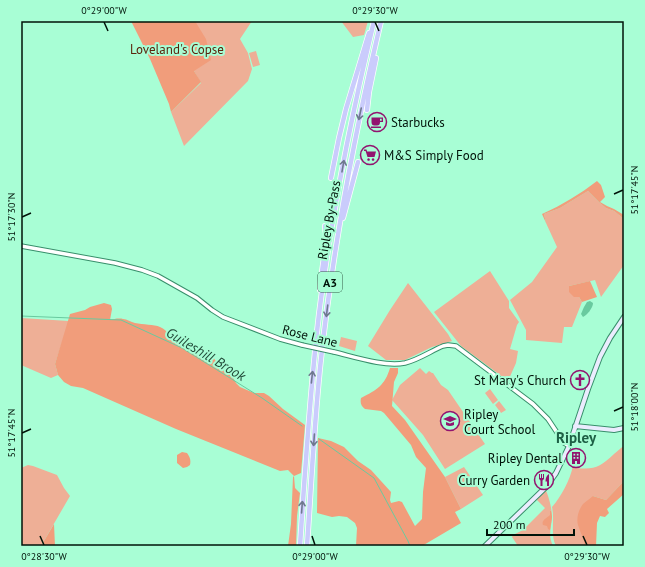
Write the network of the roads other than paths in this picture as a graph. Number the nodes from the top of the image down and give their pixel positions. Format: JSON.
{"nodes":[{"id":1,"x":373,"y":21,"type":"edge"},
{"id":2,"x":382,"y":21,"type":"edge"},
{"id":3,"x":367,"y":110,"type":"dead end"},
{"id":4,"x":358,"y":162,"type":"dead end"},
{"id":5,"x":331,"y":178,"type":"dead end"},
{"id":6,"x":325,"y":226,"type":"dead end"},
{"id":7,"x":21,"y":246,"type":"edge"},
{"id":8,"x":332,"y":266,"type":"junction"},
{"id":9,"x":320,"y":313,"type":"junction"},
{"id":10,"x":624,"y":317,"type":"edge"},
{"id":11,"x":575,"y":426,"type":"junction"},
{"id":12,"x":624,"y":428,"type":"edge"},
{"id":13,"x":569,"y":446,"type":"junction"},
{"id":14,"x":300,"y":546,"type":"edge"},
{"id":15,"x":307,"y":546,"type":"edge"},
{"id":16,"x":485,"y":546,"type":"edge"}],
"edges":[{"from":1,"to":5,"type":"highway"},
{"from":9,"to":1,"type":"highway","name":"Ripley By-Pass","number":"A3","one_way":true},
{"from":2,"to":3,"type":"highway"},
{"from":2,"to":8,"type":"highway","name":"Ripley By-Pass","number":"A3","one_way":true},
{"from":4,"to":8,"type":"highway"},
{"from":6,"to":9,"type":"highway"},
{"from":7,"to":13,"type":"street","name":"Rose Lane","bridge":true},
{"from":8,"to":15,"type":"highway","name":"Ripley By-Pass","number":"A3","one_way":true},
{"from":14,"to":9,"type":"highway","name":"Ripley By-Pass","number":"A3","one_way":true},
{"from":10,"to":11,"type":"main road"},
{"from":11,"to":12,"type":"main road"},
{"from":11,"to":13,"type":"main road"},
{"from":13,"to":16,"type":"main road"}]}
